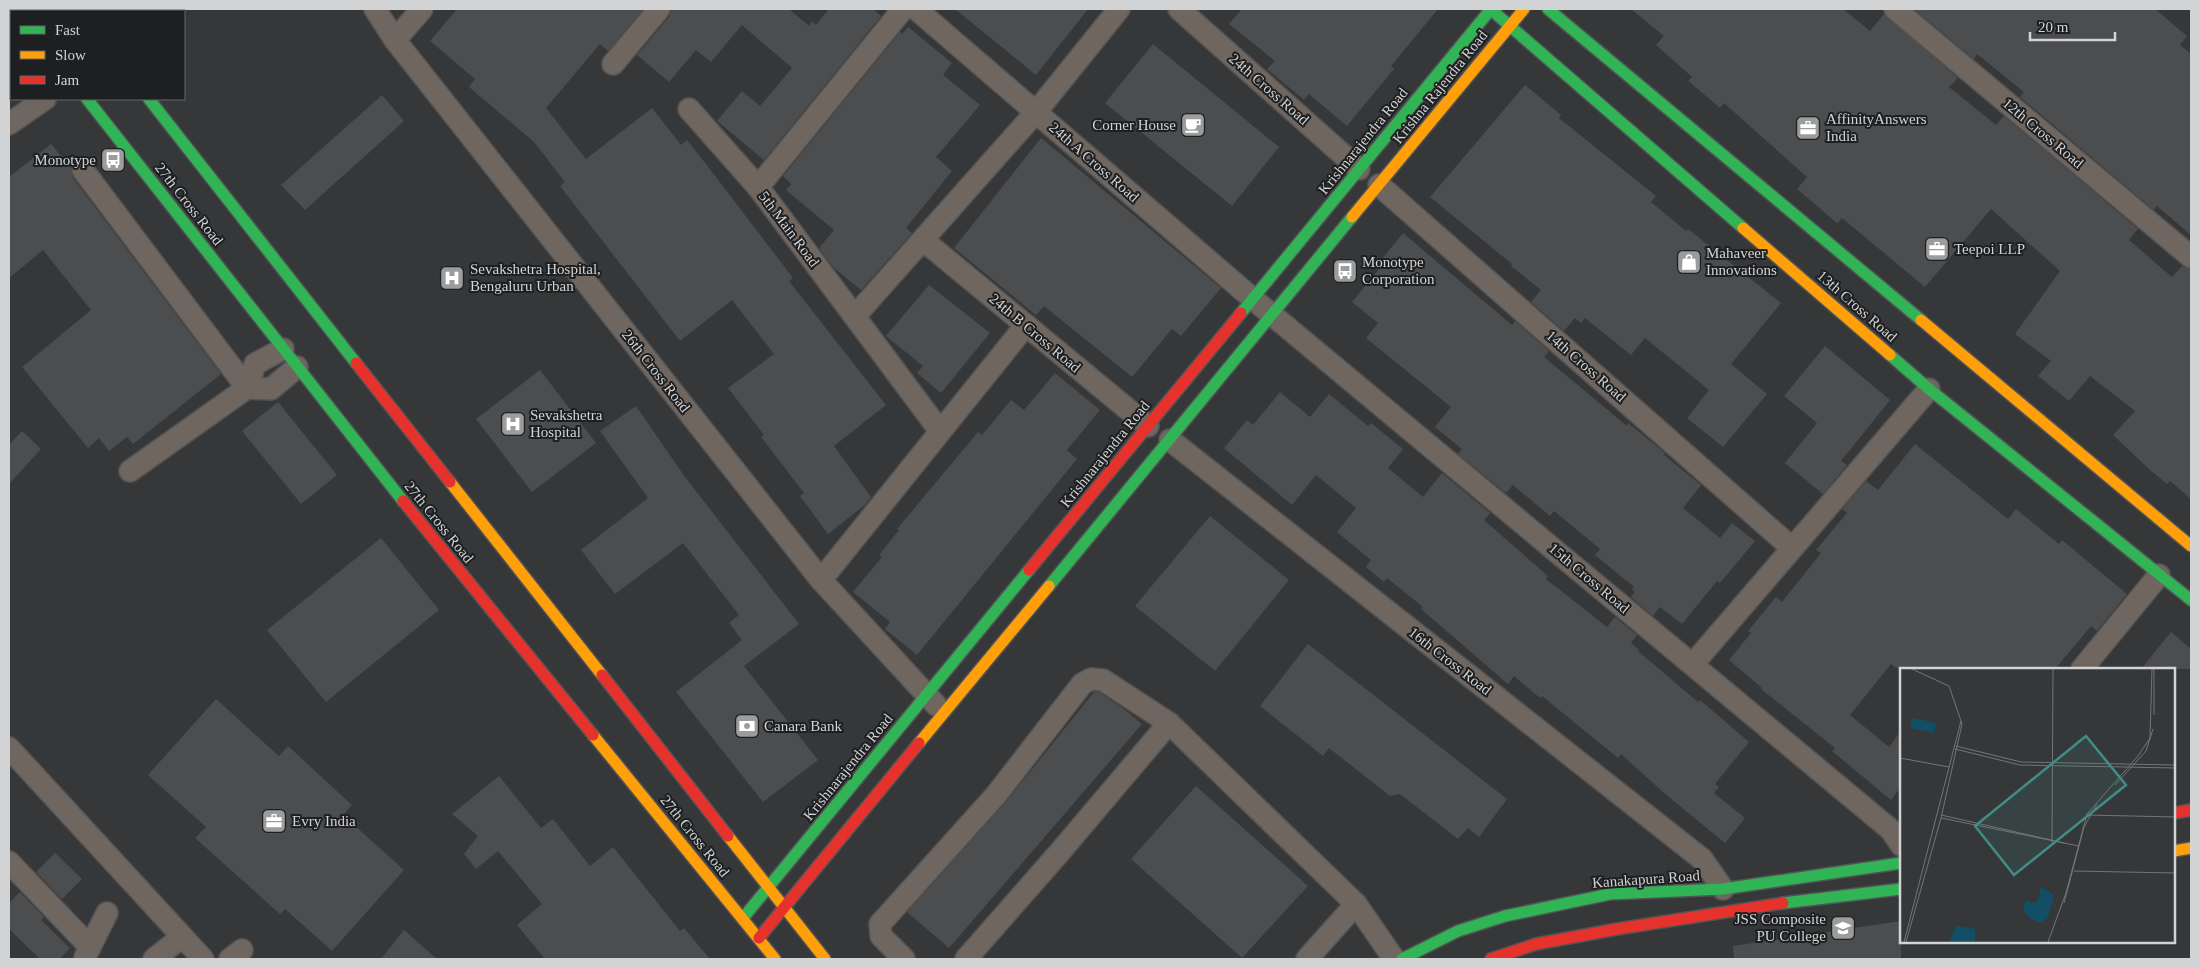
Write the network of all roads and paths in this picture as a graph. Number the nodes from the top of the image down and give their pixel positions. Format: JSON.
{"nodes":[{"id":1,"x":375,"y":9,"type":"edge"},
{"id":2,"x":422,"y":9,"type":"edge"},
{"id":3,"x":659,"y":9,"type":"edge"},
{"id":4,"x":903,"y":9,"type":"edge"},
{"id":5,"x":916,"y":9,"type":"edge"},
{"id":6,"x":1119,"y":9,"type":"edge"},
{"id":7,"x":1179,"y":9,"type":"edge"},
{"id":8,"x":1491,"y":9,"type":"edge"},
{"id":9,"x":1524,"y":9,"type":"edge"},
{"id":10,"x":1548,"y":9,"type":"edge"},
{"id":11,"x":1895,"y":9,"type":"edge"},
{"id":12,"x":1510,"y":25,"type":"junction"},
{"id":13,"x":395,"y":40,"type":"junction"},
{"id":14,"x":613,"y":64,"type":"dead end"},
{"id":15,"x":44,"y":100,"type":"edge"},
{"id":16,"x":88,"y":100,"type":"edge"},
{"id":17,"x":150,"y":100,"type":"edge"},
{"id":18,"x":689,"y":109,"type":"dead end"},
{"id":19,"x":1036,"y":112,"type":"junction"},
{"id":20,"x":9,"y":124,"type":"edge"},
{"id":21,"x":1359,"y":169,"type":"junction"},
{"id":22,"x":83,"y":170,"type":"dead end"},
{"id":23,"x":1379,"y":185,"type":"junction"},
{"id":24,"x":758,"y":187,"type":"junction"},
{"id":25,"x":922,"y":240,"type":"junction"},
{"id":26,"x":2191,"y":257,"type":"edge"},
{"id":27,"x":1253,"y":299,"type":"junction"},
{"id":28,"x":1272,"y":314,"type":"junction"},
{"id":29,"x":855,"y":316,"type":"junction"},
{"id":30,"x":1026,"y":325,"type":"junction"},
{"id":31,"x":283,"y":349,"type":"junction"},
{"id":32,"x":297,"y":367,"type":"junction"},
{"id":33,"x":247,"y":388,"type":"junction"},
{"id":34,"x":1929,"y":388,"type":"junction"},
{"id":35,"x":1148,"y":426,"type":"junction"},
{"id":36,"x":940,"y":431,"type":"junction"},
{"id":37,"x":1170,"y":440,"type":"junction"},
{"id":38,"x":130,"y":471,"type":"dead end"},
{"id":39,"x":2191,"y":546,"type":"edge"},
{"id":40,"x":1792,"y":548,"type":"junction"},
{"id":41,"x":2159,"y":575,"type":"junction"},
{"id":42,"x":821,"y":580,"type":"junction"},
{"id":43,"x":2191,"y":600,"type":"edge"},
{"id":44,"x":1693,"y":664,"type":"junction"},
{"id":45,"x":2083,"y":668,"type":"edge"},
{"id":46,"x":926,"y":695,"type":"junction"},
{"id":47,"x":944,"y":712,"type":"junction"},
{"id":48,"x":1168,"y":723,"type":"junction"},
{"id":49,"x":9,"y":748,"type":"edge"},
{"id":50,"x":2191,"y":810,"type":"edge"},
{"id":51,"x":2175,"y":813,"type":"edge"},
{"id":52,"x":1900,"y":844,"type":"edge"},
{"id":53,"x":2191,"y":848,"type":"edge"},
{"id":54,"x":2175,"y":851,"type":"edge"},
{"id":55,"x":9,"y":862,"type":"edge"},
{"id":56,"x":1900,"y":863,"type":"edge"},
{"id":57,"x":769,"y":887,"type":"junction"},
{"id":58,"x":1723,"y":889,"type":"junction"},
{"id":59,"x":1900,"y":889,"type":"edge"},
{"id":60,"x":1356,"y":904,"type":"junction"},
{"id":61,"x":784,"y":907,"type":"junction"},
{"id":62,"x":107,"y":913,"type":"dead end"},
{"id":63,"x":743,"y":918,"type":"junction"},
{"id":64,"x":182,"y":937,"type":"junction"},
{"id":65,"x":758,"y":938,"type":"junction"},
{"id":66,"x":87,"y":953,"type":"edge"},
{"id":67,"x":154,"y":959,"type":"edge"},
{"id":68,"x":203,"y":959,"type":"edge"},
{"id":69,"x":775,"y":959,"type":"edge"},
{"id":70,"x":825,"y":959,"type":"edge"},
{"id":71,"x":904,"y":959,"type":"edge"},
{"id":72,"x":966,"y":959,"type":"edge"},
{"id":73,"x":1307,"y":959,"type":"edge"},
{"id":74,"x":1394,"y":959,"type":"edge"},
{"id":75,"x":1402,"y":959,"type":"edge"},
{"id":76,"x":1491,"y":959,"type":"edge"}],
"edges":[{"from":1,"to":13,"type":"street","name":"26th Cross Road"},
{"from":2,"to":13,"type":"street"},
{"from":3,"to":14,"type":"street"},
{"from":4,"to":24,"type":"street","name":"5th Main Road"},
{"from":5,"to":19,"type":"street","name":"24th A Cross Road"},
{"from":6,"to":19,"type":"street"},
{"from":7,"to":21,"type":"street","name":"24th Cross Road"},
{"from":8,"to":12,"type":"main road","name":"13th Cross Road"},
{"from":8,"to":21,"type":"main road","name":"Krishnarajendra Road"},
{"from":9,"to":12,"type":"main road","name":"Krishna Rajendra Road"},
{"from":10,"to":39,"type":"main road","name":"13th Cross Road"},
{"from":11,"to":26,"type":"street","name":"12th Cross Road"},
{"from":12,"to":23,"type":"main road","name":"Krishna Rajendra Road"},
{"from":12,"to":34,"type":"main road","name":"13th Cross Road"},
{"from":13,"to":42,"type":"street","name":"26th Cross Road"},
{"from":15,"to":20,"type":"street"},
{"from":16,"to":31,"type":"main road","name":"27th Cross Road"},
{"from":17,"to":57,"type":"main road","name":"27th Cross Road"},
{"from":18,"to":24,"type":"street"},
{"from":19,"to":25,"type":"street"},
{"from":19,"to":27,"type":"street","name":"24th A Cross Road"},
{"from":21,"to":27,"type":"main road","name":"Krishnarajendra Road"},
{"from":22,"to":33,"type":"street"},
{"from":23,"to":28,"type":"main road"},
{"from":23,"to":40,"type":"street","name":"14th Cross Road"},
{"from":24,"to":29,"type":"street","name":"5th Main Road"},
{"from":25,"to":29,"type":"street"},
{"from":25,"to":30,"type":"street","name":"24th B Cross Road"},
{"from":27,"to":28,"type":"street","name":"24th A Cross Road"},
{"from":27,"to":35,"type":"main road","name":"Krishnarajendra Road"},
{"from":28,"to":37,"type":"main road"},
{"from":28,"to":44,"type":"street","name":"15th Cross Road"},
{"from":29,"to":36,"type":"street","name":"5th Main Road"},
{"from":30,"to":35,"type":"street","name":"24th B Cross Road"},
{"from":30,"to":36,"type":"street"},
{"from":31,"to":32,"type":"main road","name":"27th Cross Road"},
{"from":31,"to":33,"type":"street"},
{"from":32,"to":33,"type":"street"},
{"from":32,"to":63,"type":"main road","name":"27th Cross Road"},
{"from":33,"to":38,"type":"street"},
{"from":34,"to":40,"type":"street"},
{"from":34,"to":41,"type":"main road","name":"13th Cross Road"},
{"from":35,"to":46,"type":"main road","name":"Krishnarajendra Road"},
{"from":36,"to":42,"type":"street"},
{"from":37,"to":47,"type":"main road"},
{"from":37,"to":58,"type":"street","name":"16th Cross Road"},
{"from":40,"to":44,"type":"street"},
{"from":41,"to":43,"type":"main road","name":"13th Cross Road"},
{"from":41,"to":45,"type":"street"},
{"from":42,"to":46,"type":"street","name":"26th Cross Road"},
{"from":44,"to":52,"type":"street","name":"15th Cross Road"},
{"from":46,"to":47,"type":"street","name":"26th Cross Road"},
{"from":46,"to":57,"type":"main road","name":"Krishnarajendra Road"},
{"from":47,"to":61,"type":"main road"},
{"from":48,"to":60,"type":"street"},
{"from":48,"to":71,"type":"street"},
{"from":48,"to":72,"type":"street"},
{"from":49,"to":64,"type":"street"},
{"from":50,"to":51,"type":"main road"},
{"from":53,"to":54,"type":"main road"},
{"from":55,"to":66,"type":"street"},
{"from":56,"to":58,"type":"main road","name":"Kanakapura Road"},
{"from":57,"to":61,"type":"main road","name":"27th Cross Road"},
{"from":57,"to":63,"type":"main road","name":"Krishnarajendra Road"},
{"from":58,"to":75,"type":"main road","name":"Kanakapura Road"},
{"from":59,"to":76,"type":"main road"},
{"from":60,"to":73,"type":"street"},
{"from":60,"to":74,"type":"street"},
{"from":61,"to":65,"type":"main road"},
{"from":61,"to":70,"type":"main road","name":"27th Cross Road"},
{"from":62,"to":66,"type":"street"},
{"from":63,"to":65,"type":"main road","name":"27th Cross Road"},
{"from":64,"to":67,"type":"street"},
{"from":64,"to":68,"type":"street"},
{"from":65,"to":69,"type":"main road","name":"27th Cross Road"}]}
